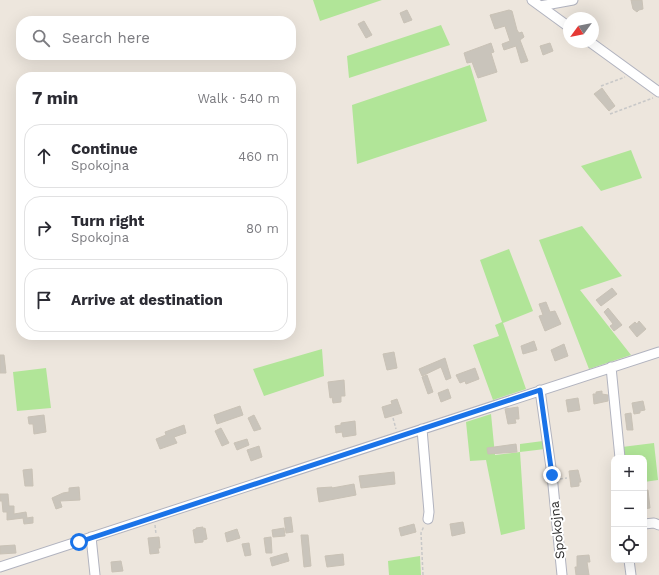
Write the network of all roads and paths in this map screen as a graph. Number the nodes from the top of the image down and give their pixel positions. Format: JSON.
{"nodes":[{"id":1,"x":532,"y":0,"type":"edge"},
{"id":2,"x":574,"y":0,"type":"edge"},
{"id":3,"x":540,"y":6,"type":"junction"},
{"id":4,"x":563,"y":23,"type":"edge"},
{"id":5,"x":598,"y":48,"type":"edge"},
{"id":6,"x":634,"y":74,"type":"junction"},
{"id":7,"x":601,"y":86,"type":"dead end"},
{"id":8,"x":659,"y":92,"type":"edge"},
{"id":9,"x":659,"y":96,"type":"edge"},
{"id":10,"x":610,"y":114,"type":"dead end"},
{"id":11,"x":659,"y":352,"type":"edge"},
{"id":12,"x":611,"y":367,"type":"junction"},
{"id":13,"x":540,"y":390,"type":"junction"},
{"id":14,"x":393,"y":418,"type":"dead end"},
{"id":15,"x":422,"y":429,"type":"junction"},
{"id":16,"x":398,"y":437,"type":"junction"},
{"id":17,"x":620,"y":455,"type":"edge"},
{"id":18,"x":428,"y":519,"type":"joint"},
{"id":19,"x":647,"y":524,"type":"edge"},
{"id":20,"x":659,"y":525,"type":"edge"},
{"id":21,"x":92,"y":537,"type":"junction"},
{"id":22,"x":629,"y":563,"type":"edge"},
{"id":23,"x":0,"y":567,"type":"edge"},
{"id":24,"x":95,"y":575,"type":"edge"},
{"id":25,"x":423,"y":575,"type":"edge"},
{"id":26,"x":562,"y":575,"type":"edge"},
{"id":27,"x":631,"y":575,"type":"edge"}],
"edges":[{"from":1,"to":3,"type":"street"},
{"from":2,"to":3,"type":"street"},
{"from":3,"to":4,"type":"street"},
{"from":5,"to":6,"type":"street"},
{"from":6,"to":7,"type":"path"},
{"from":6,"to":8,"type":"street"},
{"from":9,"to":10,"type":"path"},
{"from":11,"to":12,"type":"street"},
{"from":12,"to":13,"type":"street"},
{"from":12,"to":17,"type":"street"},
{"from":13,"to":15,"type":"street"},
{"from":13,"to":26,"type":"street","name":"Spokojna"},
{"from":14,"to":16,"type":"path"},
{"from":15,"to":16,"type":"street"},
{"from":15,"to":18,"type":"street"},
{"from":16,"to":21,"type":"street"},
{"from":18,"to":25,"type":"path"},
{"from":19,"to":20,"type":"street"},
{"from":21,"to":23,"type":"street"},
{"from":21,"to":24,"type":"street"},
{"from":22,"to":27,"type":"street"}]}
